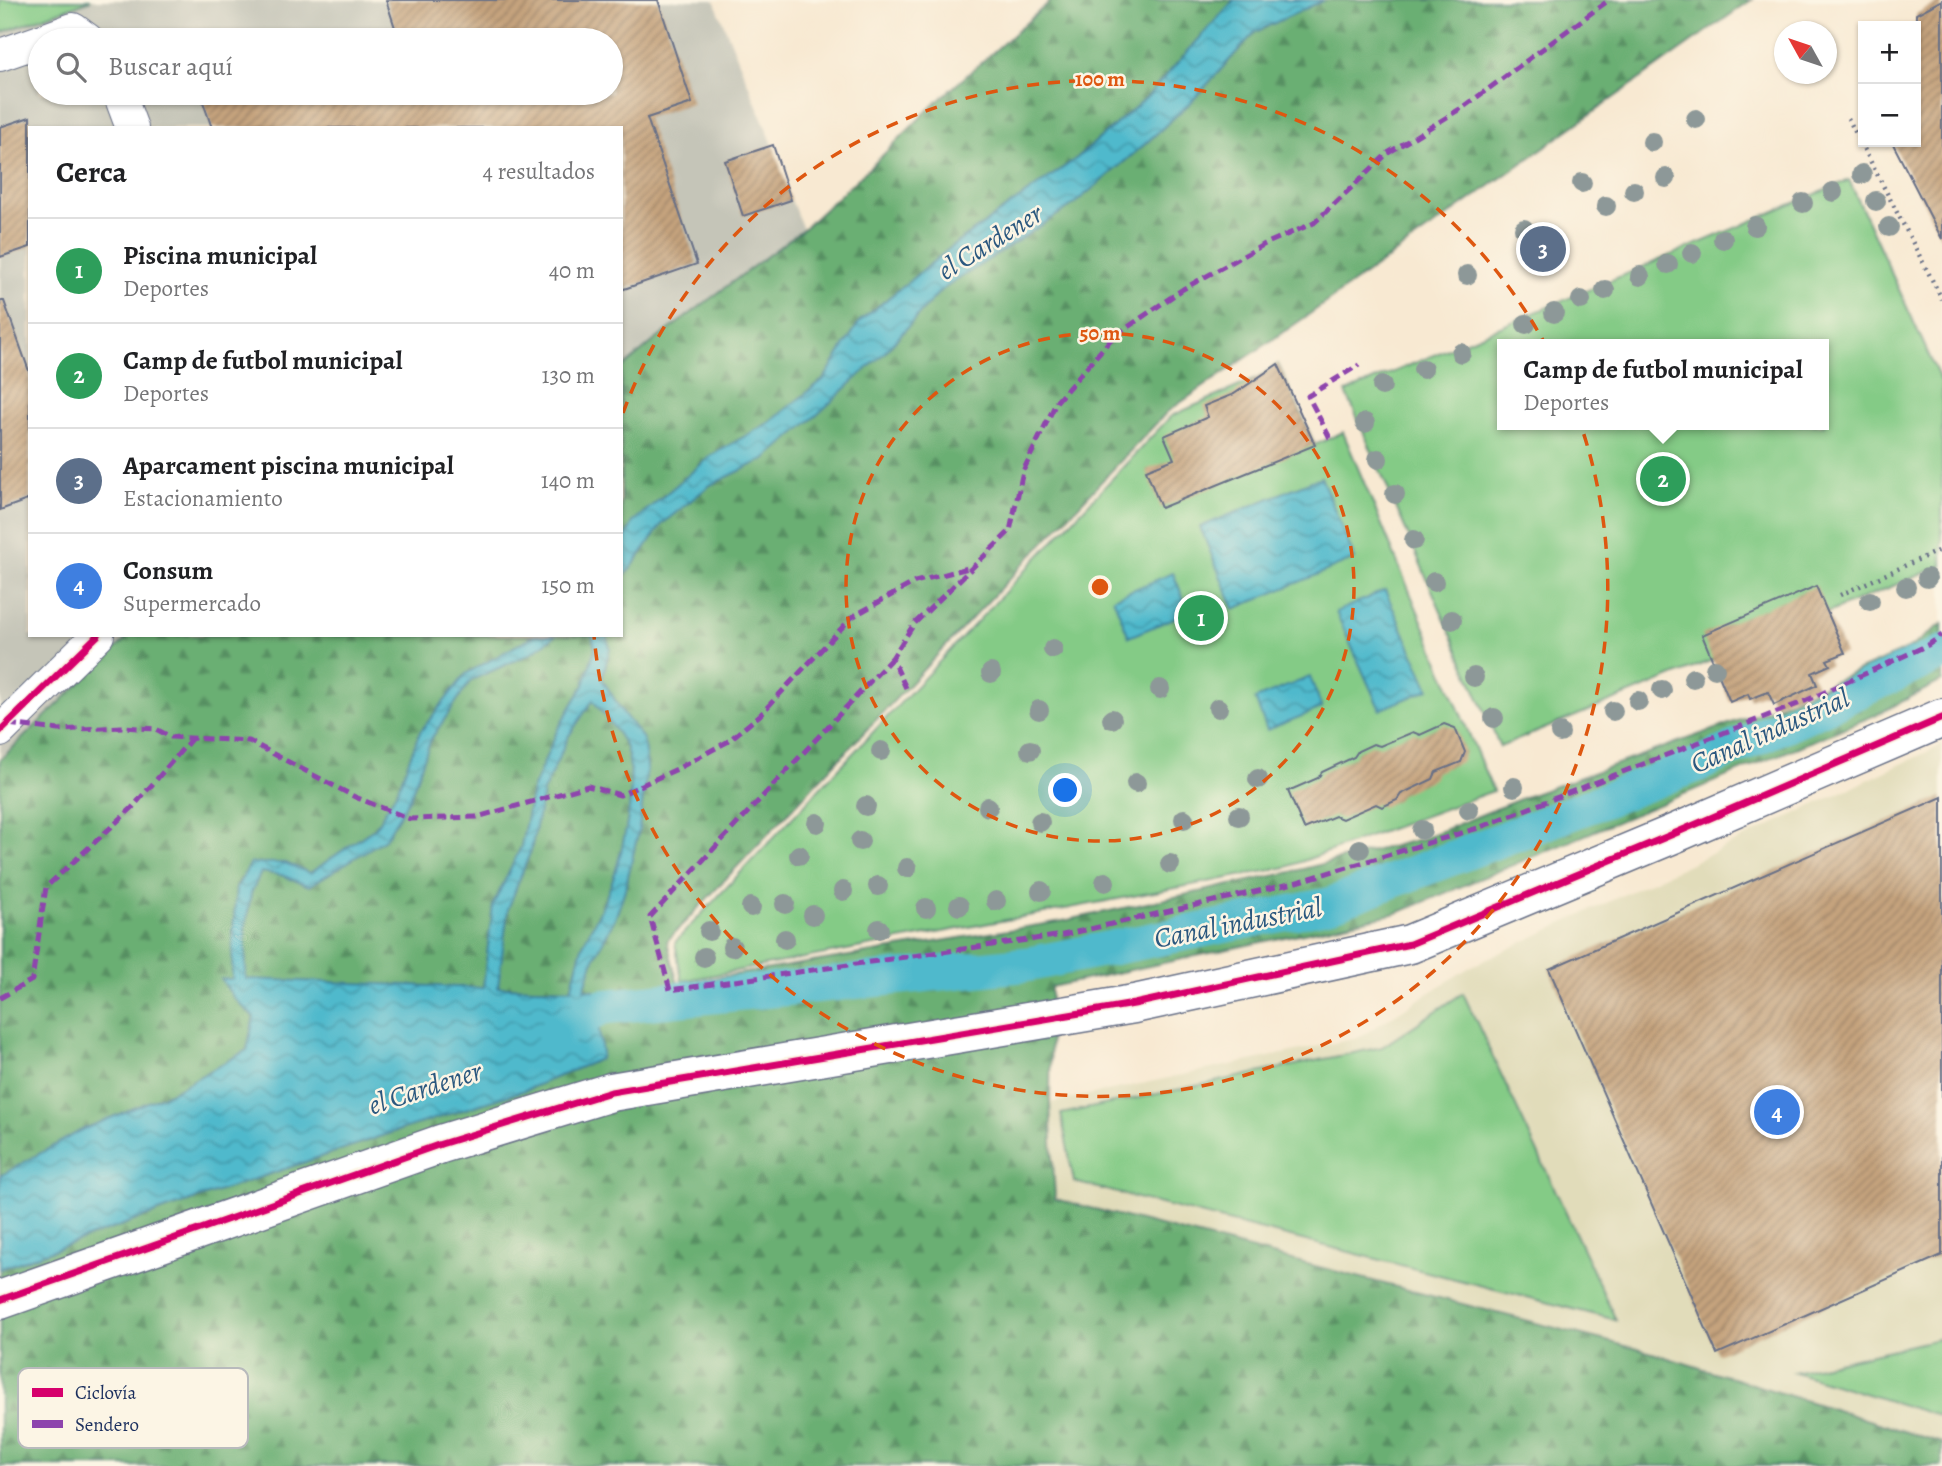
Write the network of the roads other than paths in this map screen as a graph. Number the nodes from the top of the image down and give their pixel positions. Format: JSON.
{"nodes":[{"id":1,"x":28,"y":45,"type":"edge"},
{"id":2,"x":0,"y":55,"type":"edge"},
{"id":3,"x":123,"y":105,"type":"edge"},
{"id":4,"x":131,"y":126,"type":"edge"},
{"id":5,"x":96,"y":637,"type":"edge"},
{"id":6,"x":1942,"y":718,"type":"edge"},
{"id":7,"x":0,"y":731,"type":"edge"},
{"id":8,"x":0,"y":1300,"type":"edge"}],
"edges":[{"from":1,"to":2,"type":"street"},
{"from":3,"to":4,"type":"street"},
{"from":5,"to":7,"type":"street"},
{"from":6,"to":8,"type":"street"}]}
